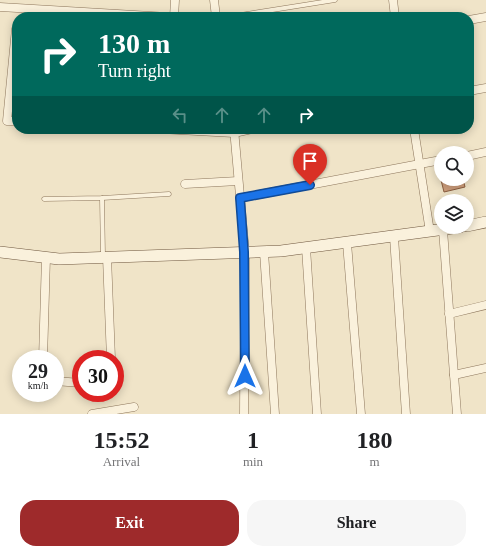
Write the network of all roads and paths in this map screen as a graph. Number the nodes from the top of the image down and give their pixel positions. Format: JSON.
{"nodes":[{"id":1,"x":175,"y":0,"type":"edge"},
{"id":2,"x":214,"y":0,"type":"edge"},
{"id":3,"x":335,"y":0,"type":"edge"},
{"id":4,"x":393,"y":0,"type":"edge"},
{"id":5,"x":0,"y":7,"type":"edge"},
{"id":6,"x":84,"y":12,"type":"edge"},
{"id":7,"x":174,"y":12,"type":"edge"},
{"id":8,"x":215,"y":12,"type":"edge"},
{"id":9,"x":259,"y":12,"type":"edge"},
{"id":10,"x":394,"y":12,"type":"edge"},
{"id":11,"x":486,"y":17,"type":"edge"},
{"id":12,"x":474,"y":19,"type":"edge"},
{"id":13,"x":12,"y":70,"type":"edge"},
{"id":14,"x":486,"y":88,"type":"edge"},
{"id":15,"x":474,"y":90,"type":"edge"},
{"id":16,"x":12,"y":121,"type":"edge"},
{"id":17,"x":234,"y":134,"type":"edge"},
{"id":18,"x":415,"y":134,"type":"edge"},
{"id":19,"x":486,"y":152,"type":"edge"},
{"id":20,"x":474,"y":155,"type":"edge"},
{"id":21,"x":434,"y":161,"type":"edge"},
{"id":22,"x":419,"y":164,"type":"junction"},
{"id":23,"x":238,"y":181,"type":"junction"},
{"id":24,"x":185,"y":184,"type":"dead end"},
{"id":25,"x":169,"y":194,"type":"dead end"},
{"id":26,"x":102,"y":198,"type":"junction"},
{"id":27,"x":240,"y":198,"type":"junction"},
{"id":28,"x":44,"y":199,"type":"dead end"},
{"id":29,"x":486,"y":222,"type":"edge"},
{"id":30,"x":474,"y":225,"type":"edge"},
{"id":31,"x":434,"y":231,"type":"edge"},
{"id":32,"x":430,"y":232,"type":"junction"},
{"id":33,"x":443,"y":234,"type":"edge"},
{"id":34,"x":394,"y":237,"type":"junction"},
{"id":35,"x":346,"y":243,"type":"junction"},
{"id":36,"x":306,"y":248,"type":"junction"},
{"id":37,"x":0,"y":252,"type":"edge"},
{"id":38,"x":244,"y":252,"type":"junction"},
{"id":39,"x":264,"y":252,"type":"junction"},
{"id":40,"x":105,"y":257,"type":"junction"},
{"id":41,"x":46,"y":258,"type":"junction"},
{"id":42,"x":486,"y":305,"type":"edge"},
{"id":43,"x":449,"y":314,"type":"junction"},
{"id":44,"x":43,"y":350,"type":"edge"},
{"id":45,"x":110,"y":350,"type":"edge"},
{"id":46,"x":486,"y":368,"type":"edge"},
{"id":47,"x":454,"y":375,"type":"junction"},
{"id":48,"x":134,"y":407,"type":"dead end"},
{"id":49,"x":92,"y":414,"type":"edge"},
{"id":50,"x":244,"y":414,"type":"edge"},
{"id":51,"x":275,"y":414,"type":"edge"},
{"id":52,"x":317,"y":414,"type":"edge"},
{"id":53,"x":361,"y":414,"type":"edge"},
{"id":54,"x":406,"y":414,"type":"edge"},
{"id":55,"x":457,"y":414,"type":"edge"}],
"edges":[{"from":1,"to":7,"type":"street"},
{"from":2,"to":8,"type":"street"},
{"from":3,"to":9,"type":"lane"},
{"from":4,"to":10,"type":"street"},
{"from":5,"to":6,"type":"street"},
{"from":11,"to":12,"type":"street"},
{"from":13,"to":16,"type":"street"},
{"from":14,"to":15,"type":"street"},
{"from":17,"to":23,"type":"street"},
{"from":18,"to":22,"type":"street"},
{"from":19,"to":20,"type":"street"},
{"from":21,"to":22,"type":"street"},
{"from":22,"to":27,"type":"street"},
{"from":22,"to":32,"type":"street"},
{"from":23,"to":24,"type":"street"},
{"from":23,"to":27,"type":"street"},
{"from":25,"to":26,"type":"lane"},
{"from":26,"to":28,"type":"lane"},
{"from":26,"to":40,"type":"lane"},
{"from":27,"to":38,"type":"street"},
{"from":29,"to":30,"type":"street"},
{"from":31,"to":32,"type":"street"},
{"from":32,"to":34,"type":"street"},
{"from":33,"to":43,"type":"street"},
{"from":34,"to":35,"type":"street"},
{"from":34,"to":54,"type":"street"},
{"from":35,"to":36,"type":"street"},
{"from":35,"to":53,"type":"street"},
{"from":36,"to":39,"type":"street"},
{"from":36,"to":52,"type":"street"},
{"from":37,"to":41,"type":"street"},
{"from":38,"to":39,"type":"street"},
{"from":38,"to":40,"type":"street"},
{"from":38,"to":50,"type":"street"},
{"from":39,"to":51,"type":"street"},
{"from":40,"to":41,"type":"street"},
{"from":40,"to":45,"type":"street"},
{"from":41,"to":44,"type":"street"},
{"from":42,"to":43,"type":"street"},
{"from":43,"to":47,"type":"street"},
{"from":46,"to":47,"type":"street"},
{"from":47,"to":55,"type":"street"},
{"from":48,"to":49,"type":"street"}]}
